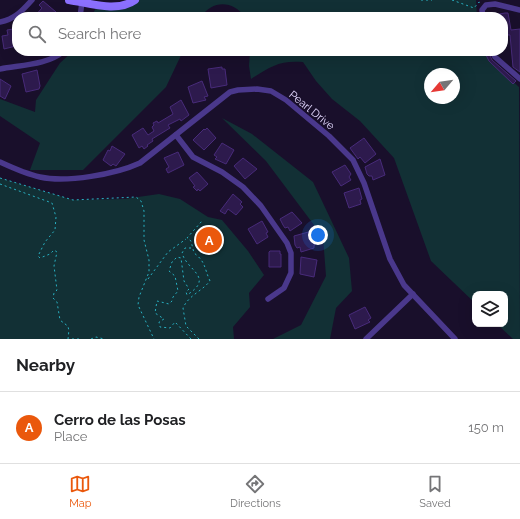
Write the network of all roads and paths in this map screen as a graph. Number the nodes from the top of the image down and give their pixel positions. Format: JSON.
{"nodes":[{"id":1,"x":32,"y":0,"type":"edge"},
{"id":2,"x":69,"y":0,"type":"edge"},
{"id":3,"x":135,"y":0,"type":"edge"},
{"id":4,"x":421,"y":0,"type":"edge"},
{"id":5,"x":432,"y":0,"type":"edge"},
{"id":6,"x":452,"y":0,"type":"edge"},
{"id":7,"x":82,"y":2,"type":"junction"},
{"id":8,"x":479,"y":2,"type":"dead end"},
{"id":9,"x":520,"y":10,"type":"edge"},
{"id":10,"x":20,"y":12,"type":"edge"},
{"id":11,"x":81,"y":12,"type":"edge"},
{"id":12,"x":482,"y":12,"type":"edge"},
{"id":13,"x":12,"y":17,"type":"edge"},
{"id":14,"x":0,"y":22,"type":"edge"},
{"id":15,"x":58,"y":56,"type":"edge"},
{"id":16,"x":495,"y":56,"type":"edge"},
{"id":17,"x":0,"y":68,"type":"edge"},
{"id":18,"x":520,"y":79,"type":"edge"},
{"id":19,"x":176,"y":135,"type":"junction"},
{"id":20,"x":0,"y":162,"type":"edge"},
{"id":21,"x":0,"y":178,"type":"edge"},
{"id":22,"x":0,"y":184,"type":"edge"},
{"id":23,"x":202,"y":221,"type":"dead end"},
{"id":24,"x":187,"y":238,"type":"junction"},
{"id":25,"x":194,"y":248,"type":"junction"},
{"id":26,"x":147,"y":281,"type":"junction"},
{"id":27,"x":413,"y":294,"type":"junction"},
{"id":28,"x":268,"y":298,"type":"dead end"},
{"id":29,"x":68,"y":339,"type":"edge"},
{"id":30,"x":72,"y":339,"type":"edge"},
{"id":31,"x":82,"y":339,"type":"edge"},
{"id":32,"x":91,"y":339,"type":"edge"},
{"id":33,"x":104,"y":339,"type":"edge"},
{"id":34,"x":154,"y":339,"type":"edge"},
{"id":35,"x":191,"y":339,"type":"edge"},
{"id":36,"x":199,"y":339,"type":"edge"},
{"id":37,"x":366,"y":339,"type":"edge"},
{"id":38,"x":455,"y":339,"type":"edge"}],
"edges":[{"from":1,"to":10,"type":"street"},
{"from":2,"to":7,"type":"street"},
{"from":3,"to":7,"type":"street"},
{"from":4,"to":5,"type":"path"},
{"from":6,"to":8,"type":"path"},
{"from":7,"to":11,"type":"street"},
{"from":9,"to":12,"type":"street"},
{"from":13,"to":14,"type":"street"},
{"from":15,"to":17,"type":"street"},
{"from":16,"to":18,"type":"street"},
{"from":19,"to":20,"type":"street","name":"Pearl Drive"},
{"from":19,"to":27,"type":"street","name":"Pearl Drive"},
{"from":19,"to":28,"type":"street"},
{"from":21,"to":26,"type":"path"},
{"from":22,"to":29,"type":"path"},
{"from":23,"to":24,"type":"path"},
{"from":24,"to":25,"type":"path"},
{"from":24,"to":26,"type":"path"},
{"from":25,"to":35,"type":"path"},
{"from":25,"to":36,"type":"path"},
{"from":26,"to":34,"type":"path"},
{"from":27,"to":37,"type":"street"},
{"from":27,"to":38,"type":"street","name":"Pearl Drive"},
{"from":30,"to":31,"type":"path"},
{"from":32,"to":33,"type":"path"}]}
